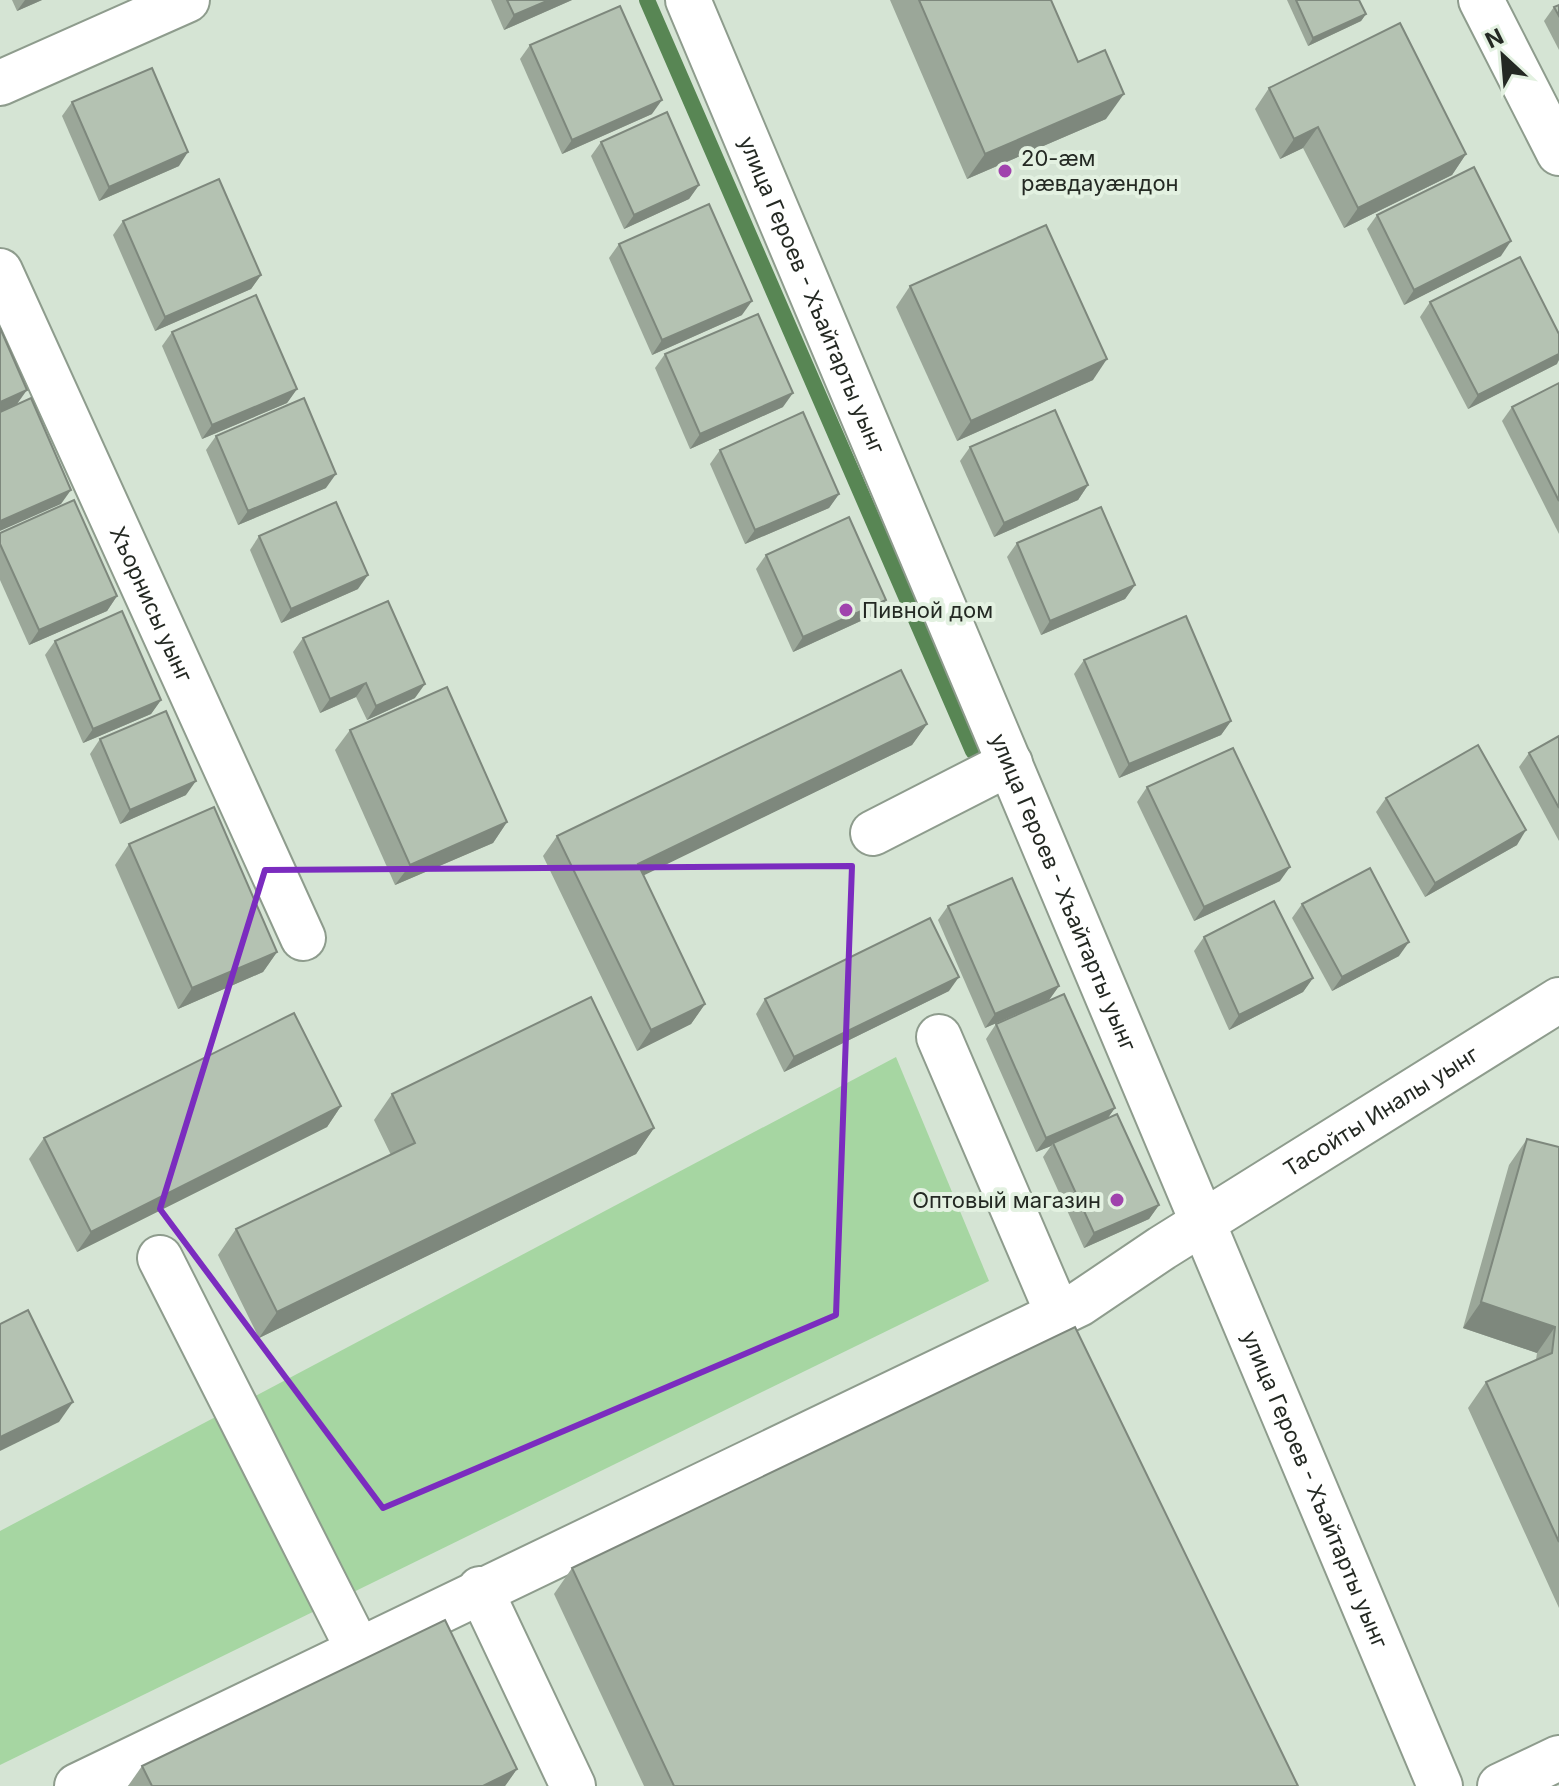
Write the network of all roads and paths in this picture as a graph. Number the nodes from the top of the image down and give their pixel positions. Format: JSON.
{"nodes":[{"id":1,"x":187,"y":0,"type":"edge"},
{"id":2,"x":688,"y":0,"type":"edge"},
{"id":3,"x":1481,"y":0,"type":"edge"},
{"id":4,"x":0,"y":83,"type":"edge"},
{"id":5,"x":1559,"y":153,"type":"edge"},
{"id":6,"x":0,"y":271,"type":"edge"},
{"id":7,"x":1010,"y":763,"type":"junction"},
{"id":8,"x":873,"y":833,"type":"dead end"},
{"id":9,"x":303,"y":938,"type":"dead end"},
{"id":10,"x":1559,"y":1000,"type":"edge"},
{"id":11,"x":939,"y":1037,"type":"dead end"},
{"id":12,"x":1203,"y":1223,"type":"junction"},
{"id":13,"x":160,"y":1258,"type":"dead end"},
{"id":14,"x":1058,"y":1314,"type":"junction"},
{"id":15,"x":480,"y":1589,"type":"junction"},
{"id":16,"x":358,"y":1649,"type":"junction"},
{"id":17,"x":1559,"y":1758,"type":"edge"},
{"id":18,"x":77,"y":1786,"type":"edge"},
{"id":19,"x":573,"y":1786,"type":"edge"},
{"id":20,"x":1440,"y":1786,"type":"edge"},
{"id":21,"x":1500,"y":1786,"type":"edge"}],
"edges":[{"from":1,"to":4,"type":"street"},
{"from":2,"to":7,"type":"street","name":"улица Героев - Хъайтарты уынг"},
{"from":3,"to":5,"type":"street"},
{"from":6,"to":9,"type":"street","name":"Хъорнисы уынг"},
{"from":7,"to":8,"type":"street"},
{"from":7,"to":12,"type":"street","name":"улица Героев - Хъайтарты уынг"},
{"from":10,"to":12,"type":"street","name":"Тасойты Иналы уынг"},
{"from":11,"to":14,"type":"street"},
{"from":12,"to":14,"type":"street","name":"Тасойты Иналы уынг"},
{"from":12,"to":20,"type":"street","name":"улица Героев - Хъайтарты уынг"},
{"from":13,"to":16,"type":"street"},
{"from":14,"to":15,"type":"street","name":"Тасойты Иналы уынг"},
{"from":15,"to":16,"type":"street","name":"Тасойты Иналы уынг"},
{"from":15,"to":19,"type":"street"},
{"from":16,"to":18,"type":"street","name":"Тасойты Иналы уынг"},
{"from":17,"to":21,"type":"street"}]}
